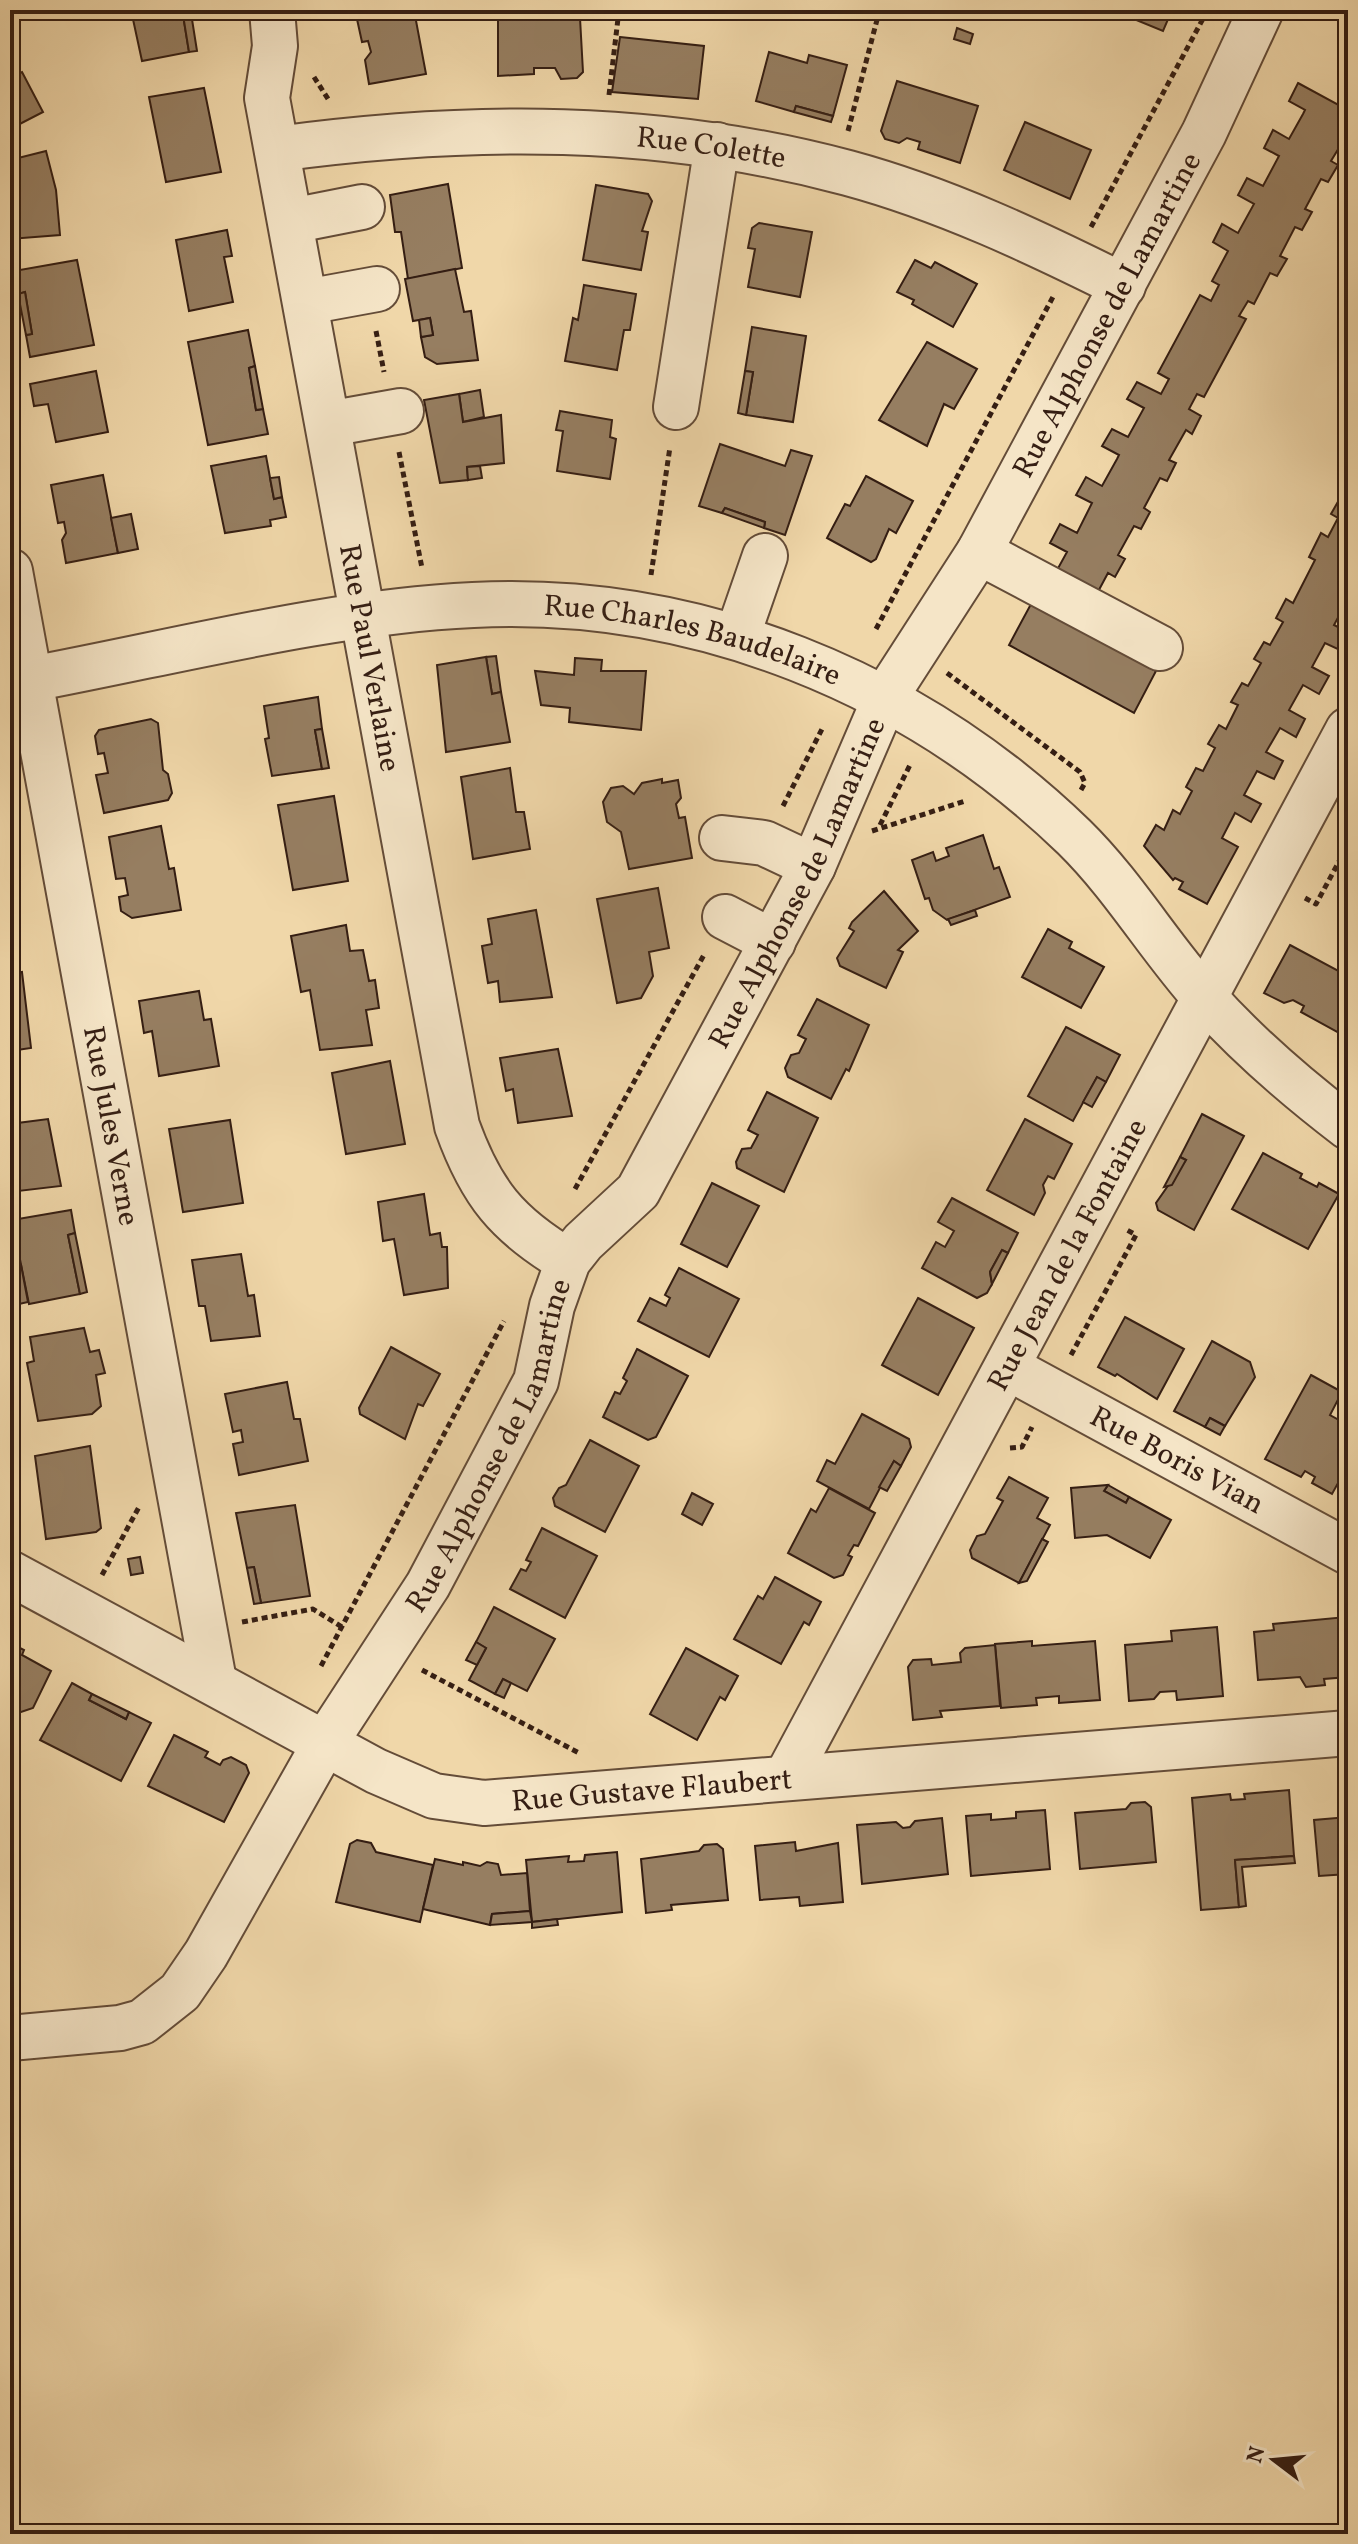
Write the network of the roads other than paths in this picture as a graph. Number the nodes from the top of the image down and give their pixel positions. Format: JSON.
{"nodes":[{"id":1,"x":272,"y":10,"type":"edge"},
{"id":2,"x":1261,"y":10,"type":"edge"},
{"id":3,"x":717,"y":145,"type":"junction"},
{"id":4,"x":277,"y":149,"type":"junction"},
{"id":5,"x":362,"y":207,"type":"dead end"},
{"id":6,"x":291,"y":221,"type":"junction"},
{"id":7,"x":1123,"y":286,"type":"junction"},
{"id":8,"x":377,"y":289,"type":"dead end"},
{"id":9,"x":306,"y":302,"type":"junction"},
{"id":10,"x":676,"y":407,"type":"road end"},
{"id":11,"x":401,"y":411,"type":"dead end"},
{"id":12,"x":328,"y":424,"type":"junction"},
{"id":13,"x":979,"y":552,"type":"junction"},
{"id":14,"x":765,"y":556,"type":"dead end"},
{"id":15,"x":10,"y":571,"type":"edge"},
{"id":16,"x":363,"y":616,"type":"junction"},
{"id":17,"x":737,"y":637,"type":"junction"},
{"id":18,"x":1160,"y":648,"type":"dead end"},
{"id":19,"x":20,"y":681,"type":"edge"},
{"id":20,"x":886,"y":696,"type":"junction"},
{"id":21,"x":1348,"y":730,"type":"edge"},
{"id":22,"x":722,"y":838,"type":"dead end"},
{"id":23,"x":818,"y":857,"type":"junction"},
{"id":24,"x":725,"y":917,"type":"dead end"},
{"id":25,"x":773,"y":942,"type":"junction"},
{"id":26,"x":1204,"y":998,"type":"junction"},
{"id":27,"x":1348,"y":1127,"type":"edge"},
{"id":28,"x":568,"y":1261,"type":"junction"},
{"id":29,"x":1007,"y":1367,"type":"junction"},
{"id":30,"x":1348,"y":1552,"type":"edge"},
{"id":31,"x":10,"y":1573,"type":"edge"},
{"id":32,"x":214,"y":1681,"type":"junction"},
{"id":33,"x":1348,"y":1733,"type":"edge"},
{"id":34,"x":325,"y":1743,"type":"junction"},
{"id":35,"x":786,"y":1778,"type":"junction"},
{"id":36,"x":10,"y":2038,"type":"edge"}],
"edges":[{"from":1,"to":4,"type":"street","name":"Rue Paul Verlaine"},
{"from":2,"to":7,"type":"street","name":"Rue Alphonse de Lamartine"},
{"from":3,"to":4,"type":"street","name":"Rue Colette"},
{"from":3,"to":7,"type":"street","name":"Rue Colette"},
{"from":3,"to":10,"type":"street"},
{"from":4,"to":6,"type":"street","name":"Rue Paul Verlaine"},
{"from":5,"to":6,"type":"street"},
{"from":6,"to":9,"type":"street","name":"Rue Paul Verlaine"},
{"from":7,"to":13,"type":"street","name":"Rue Alphonse de Lamartine"},
{"from":8,"to":9,"type":"street"},
{"from":9,"to":12,"type":"street","name":"Rue Paul Verlaine"},
{"from":11,"to":12,"type":"street"},
{"from":12,"to":16,"type":"street","name":"Rue Paul Verlaine"},
{"from":13,"to":18,"type":"street"},
{"from":13,"to":20,"type":"street","name":"Rue Alphonse de Lamartine"},
{"from":14,"to":17,"type":"street"},
{"from":15,"to":19,"type":"street","name":"Rue Jules Verne"},
{"from":16,"to":17,"type":"street","name":"Rue Charles Baudelaire"},
{"from":16,"to":19,"type":"street","name":"Rue Charles Baudelaire"},
{"from":16,"to":28,"type":"street","name":"Rue Paul Verlaine"},
{"from":17,"to":20,"type":"street","name":"Rue Charles Baudelaire"},
{"from":19,"to":32,"type":"street","name":"Rue Jules Verne"},
{"from":20,"to":23,"type":"street","name":"Rue Alphonse de Lamartine"},
{"from":20,"to":26,"type":"street","name":"Rue Charles Baudelaire"},
{"from":21,"to":26,"type":"street","name":"Rue Jean de la Fontaine"},
{"from":22,"to":23,"type":"street"},
{"from":23,"to":25,"type":"street","name":"Rue Alphonse de Lamartine"},
{"from":24,"to":25,"type":"street"},
{"from":25,"to":28,"type":"street","name":"Rue Alphonse de Lamartine"},
{"from":26,"to":27,"type":"street","name":"Rue Charles Baudelaire"},
{"from":26,"to":29,"type":"street","name":"Rue Jean de la Fontaine"},
{"from":28,"to":34,"type":"street","name":"Rue Alphonse de Lamartine"},
{"from":29,"to":30,"type":"street","name":"Rue Boris Vian"},
{"from":29,"to":35,"type":"street","name":"Rue Jean de la Fontaine"},
{"from":31,"to":32,"type":"street","name":"Rue Gustave Flaubert"},
{"from":32,"to":34,"type":"street","name":"Rue Gustave Flaubert"},
{"from":33,"to":35,"type":"street","name":"Rue Gustave Flaubert"},
{"from":34,"to":35,"type":"street","name":"Rue Gustave Flaubert"},
{"from":34,"to":36,"type":"street","name":"Rue Alphonse de Lamartine"}]}
